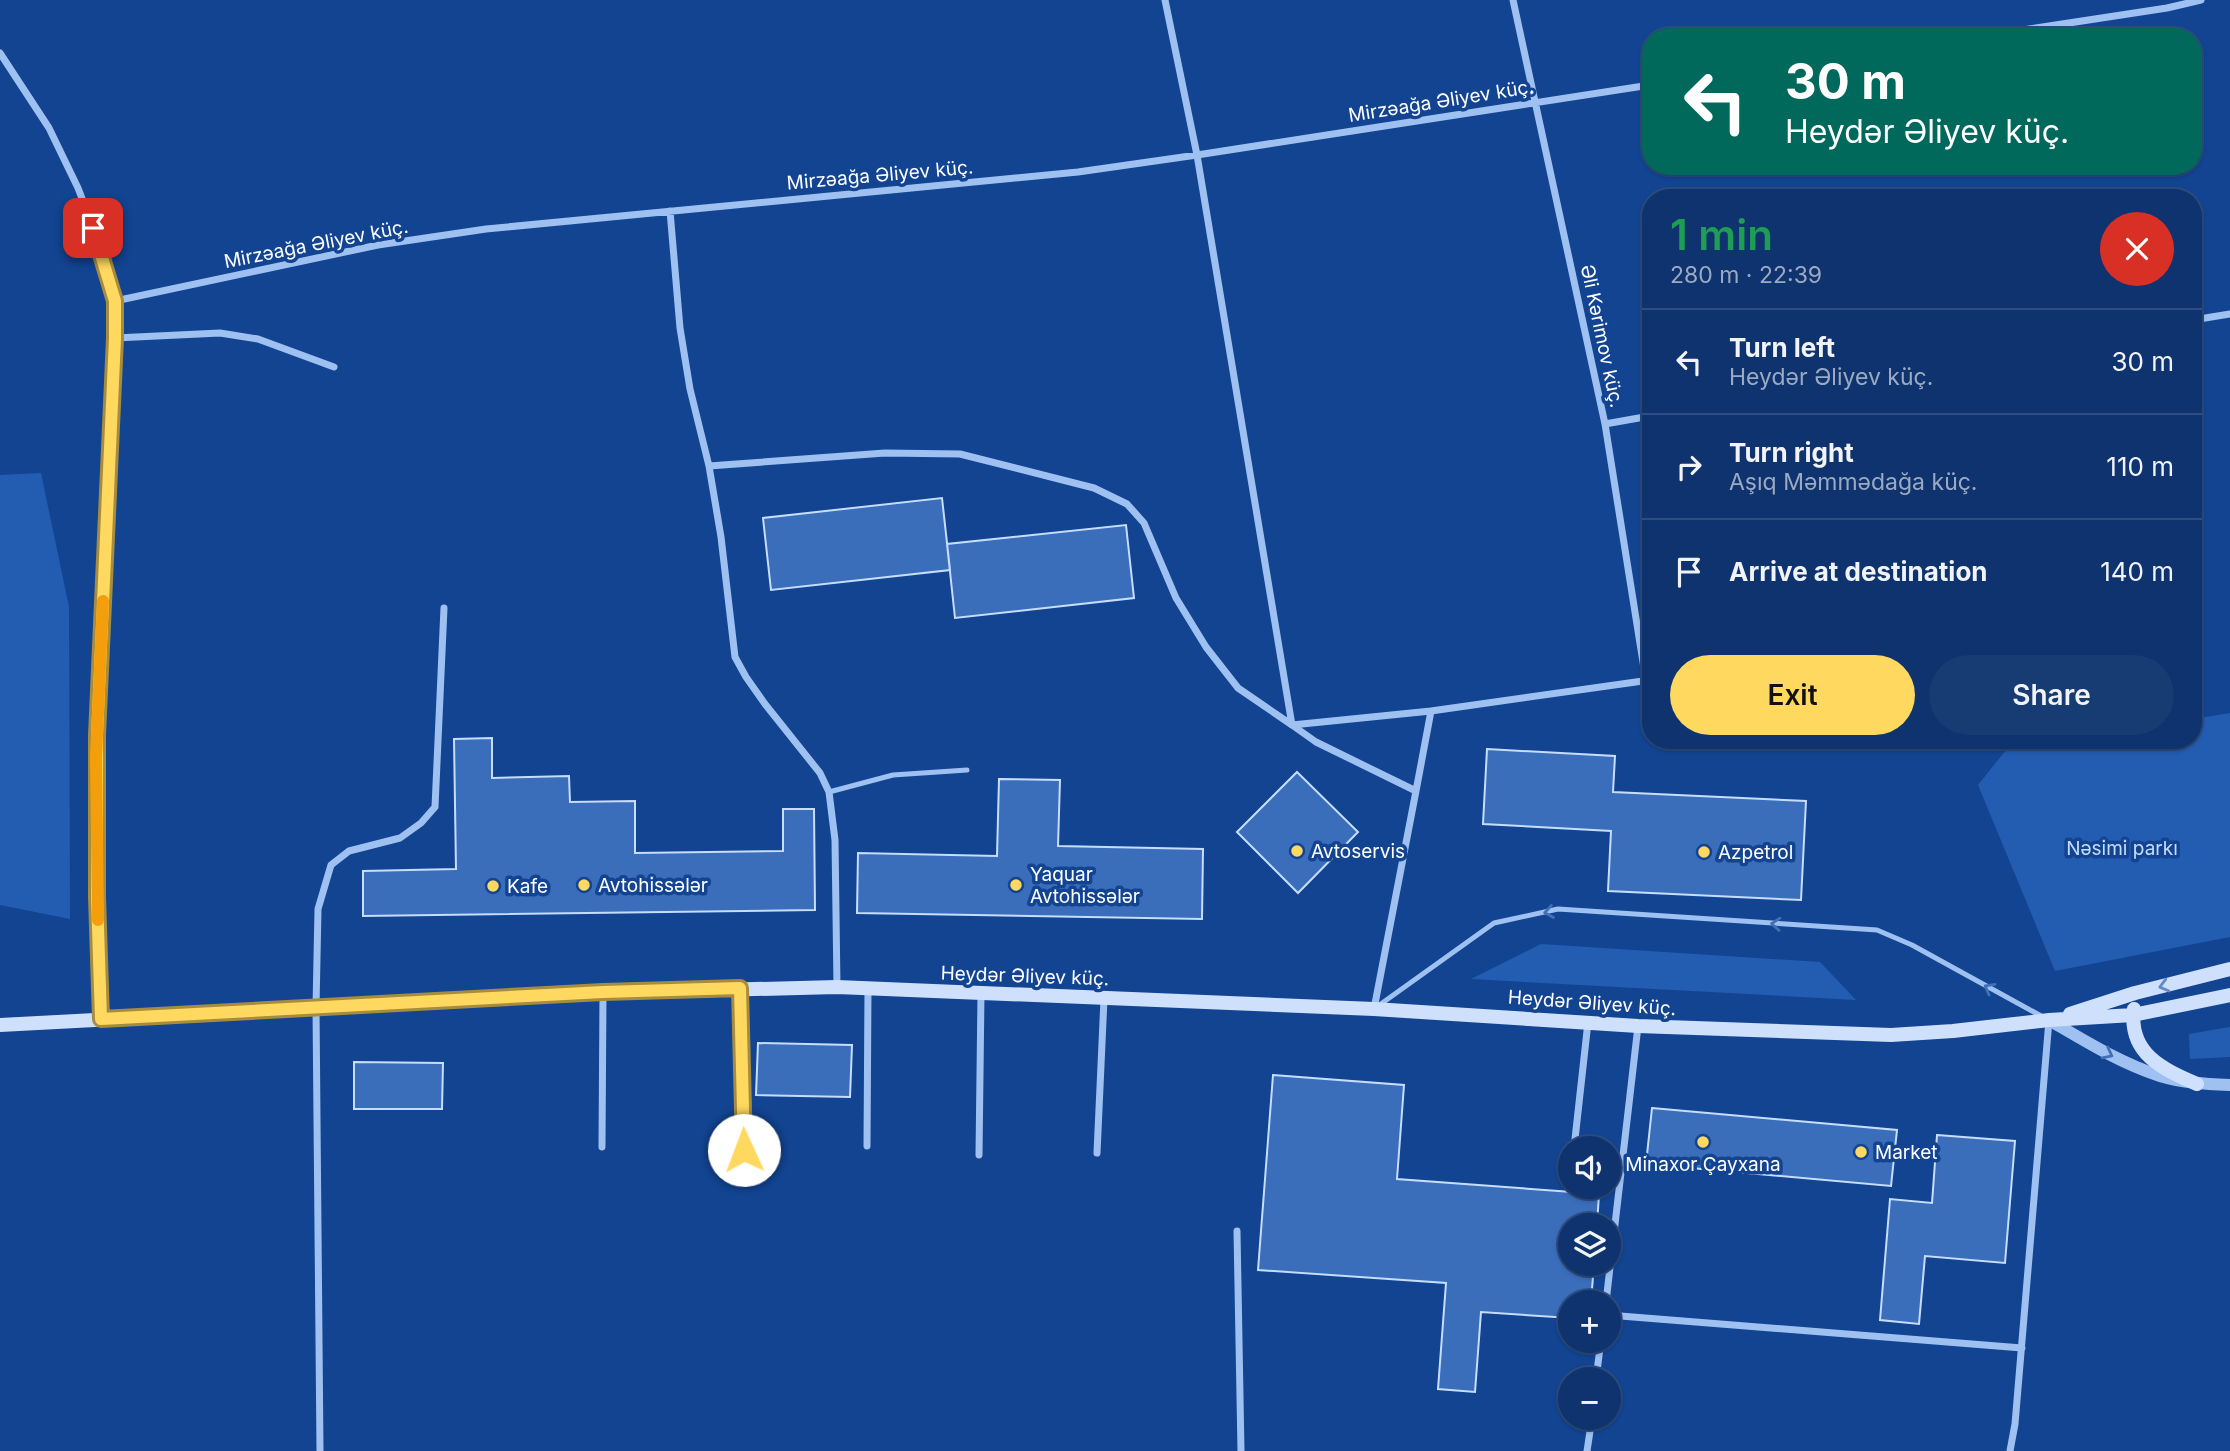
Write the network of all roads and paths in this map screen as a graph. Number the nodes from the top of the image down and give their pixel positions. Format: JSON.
{"nodes":[{"id":1,"x":1164,"y":0,"type":"edge"},
{"id":2,"x":1513,"y":0,"type":"edge"},
{"id":3,"x":2201,"y":0,"type":"edge"},
{"id":4,"x":2038,"y":28,"type":"edge"},
{"id":5,"x":0,"y":53,"type":"edge"},
{"id":6,"x":1642,"y":86,"type":"edge"},
{"id":7,"x":1536,"y":102,"type":"junction"},
{"id":8,"x":1197,"y":155,"type":"junction"},
{"id":9,"x":670,"y":211,"type":"junction"},
{"id":10,"x":115,"y":301,"type":"junction"},
{"id":11,"x":2230,"y":314,"type":"edge"},
{"id":12,"x":2202,"y":319,"type":"edge"},
{"id":13,"x":115,"y":338,"type":"junction"},
{"id":14,"x":334,"y":367,"type":"dead end"},
{"id":15,"x":1642,"y":417,"type":"edge"},
{"id":16,"x":1605,"y":424,"type":"junction"},
{"id":17,"x":709,"y":466,"type":"junction"},
{"id":18,"x":444,"y":608,"type":"dead end"},
{"id":19,"x":1642,"y":645,"type":"edge"},
{"id":20,"x":1642,"y":682,"type":"edge"},
{"id":21,"x":1431,"y":711,"type":"junction"},
{"id":22,"x":1292,"y":725,"type":"junction"},
{"id":23,"x":967,"y":770,"type":"dead end"},
{"id":24,"x":1416,"y":791,"type":"junction"},
{"id":25,"x":829,"y":792,"type":"junction"},
{"id":26,"x":2230,"y":969,"type":"edge"},
{"id":27,"x":837,"y":987,"type":"junction"},
{"id":28,"x":740,"y":988,"type":"junction"},
{"id":29,"x":867,"y":989,"type":"junction"},
{"id":30,"x":603,"y":992,"type":"junction"},
{"id":31,"x":981,"y":993,"type":"junction"},
{"id":32,"x":2135,"y":993,"type":"junction"},
{"id":33,"x":2230,"y":995,"type":"edge"},
{"id":34,"x":1104,"y":998,"type":"junction"},
{"id":35,"x":316,"y":1007,"type":"junction"},
{"id":36,"x":1374,"y":1009,"type":"junction"},
{"id":37,"x":2133,"y":1015,"type":"junction"},
{"id":38,"x":101,"y":1019,"type":"junction"},
{"id":39,"x":2049,"y":1020,"type":"junction"},
{"id":40,"x":1588,"y":1021,"type":"junction"},
{"id":41,"x":0,"y":1025,"type":"edge"},
{"id":42,"x":1638,"y":1026,"type":"junction"},
{"id":43,"x":2197,"y":1084,"type":"junction"},
{"id":44,"x":2230,"y":1085,"type":"edge"},
{"id":45,"x":1575,"y":1136,"type":"edge"},
{"id":46,"x":867,"y":1146,"type":"dead end"},
{"id":47,"x":602,"y":1147,"type":"dead end"},
{"id":48,"x":744,"y":1150,"type":"dead end"},
{"id":49,"x":1097,"y":1153,"type":"dead end"},
{"id":50,"x":979,"y":1155,"type":"dead end"},
{"id":51,"x":1237,"y":1231,"type":"dead end"},
{"id":52,"x":1607,"y":1290,"type":"edge"},
{"id":53,"x":1621,"y":1316,"type":"edge"},
{"id":54,"x":2022,"y":1348,"type":"junction"},
{"id":55,"x":1590,"y":1430,"type":"edge"},
{"id":56,"x":320,"y":1451,"type":"edge"},
{"id":57,"x":1241,"y":1451,"type":"edge"},
{"id":58,"x":1587,"y":1451,"type":"edge"},
{"id":59,"x":2010,"y":1451,"type":"edge"}],
"edges":[{"from":1,"to":8,"type":"street"},
{"from":2,"to":7,"type":"street","name":"Əli Kərimov küç."},
{"from":3,"to":4,"type":"street"},
{"from":5,"to":10,"type":"street"},
{"from":6,"to":7,"type":"street","name":"Mirzəağa Əliyev küç."},
{"from":7,"to":8,"type":"street","name":"Mirzəağa Əliyev küç."},
{"from":7,"to":16,"type":"street","name":"Əli Kərimov küç."},
{"from":8,"to":9,"type":"street","name":"Mirzəağa Əliyev küç."},
{"from":8,"to":22,"type":"street"},
{"from":9,"to":10,"type":"street","name":"Mirzəağa Əliyev küç."},
{"from":9,"to":17,"type":"street"},
{"from":10,"to":13,"type":"street"},
{"from":11,"to":12,"type":"street"},
{"from":13,"to":14,"type":"street"},
{"from":13,"to":38,"type":"street"},
{"from":15,"to":16,"type":"street"},
{"from":16,"to":19,"type":"street","name":"Əli Kərimov küç."},
{"from":17,"to":22,"type":"street"},
{"from":17,"to":25,"type":"street"},
{"from":18,"to":35,"type":"street"},
{"from":20,"to":21,"type":"street"},
{"from":21,"to":22,"type":"street"},
{"from":21,"to":24,"type":"street"},
{"from":22,"to":24,"type":"street"},
{"from":23,"to":25,"type":"lane"},
{"from":24,"to":36,"type":"street"},
{"from":25,"to":27,"type":"street"},
{"from":26,"to":32,"type":"main road","one_way":true},
{"from":27,"to":28,"type":"main road","name":"Heydər Əliyev küç."},
{"from":27,"to":29,"type":"main road","name":"Heydər Əliyev küç."},
{"from":28,"to":30,"type":"main road","name":"Heydər Əliyev küç."},
{"from":28,"to":48,"type":"street"},
{"from":29,"to":31,"type":"main road","name":"Heydər Əliyev küç."},
{"from":29,"to":46,"type":"street"},
{"from":30,"to":35,"type":"main road","name":"Heydər Əliyev küç."},
{"from":30,"to":47,"type":"street"},
{"from":31,"to":34,"type":"main road","name":"Heydər Əliyev küç."},
{"from":31,"to":50,"type":"street"},
{"from":32,"to":37,"type":"main road"},
{"from":32,"to":39,"type":"main road"},
{"from":33,"to":37,"type":"main road"},
{"from":34,"to":36,"type":"main road","name":"Heydər Əliyev küç."},
{"from":34,"to":49,"type":"street"},
{"from":35,"to":38,"type":"main road","name":"Heydər Əliyev küç."},
{"from":35,"to":56,"type":"street"},
{"from":39,"to":36,"type":"lane","one_way":true},
{"from":36,"to":40,"type":"main road","name":"Heydər Əliyev küç."},
{"from":37,"to":39,"type":"main road"},
{"from":37,"to":43,"type":"main road"},
{"from":38,"to":41,"type":"main road","name":"Heydər Əliyev küç."},
{"from":39,"to":42,"type":"main road","name":"Heydər Əliyev küç."},
{"from":39,"to":43,"type":"street","one_way":true},
{"from":39,"to":54,"type":"street"},
{"from":40,"to":42,"type":"main road","name":"Heydər Əliyev küç."},
{"from":40,"to":45,"type":"street"},
{"from":42,"to":52,"type":"street"},
{"from":43,"to":44,"type":"street"},
{"from":51,"to":57,"type":"street"},
{"from":53,"to":54,"type":"street"},
{"from":54,"to":59,"type":"street"},
{"from":55,"to":58,"type":"street"}]}
